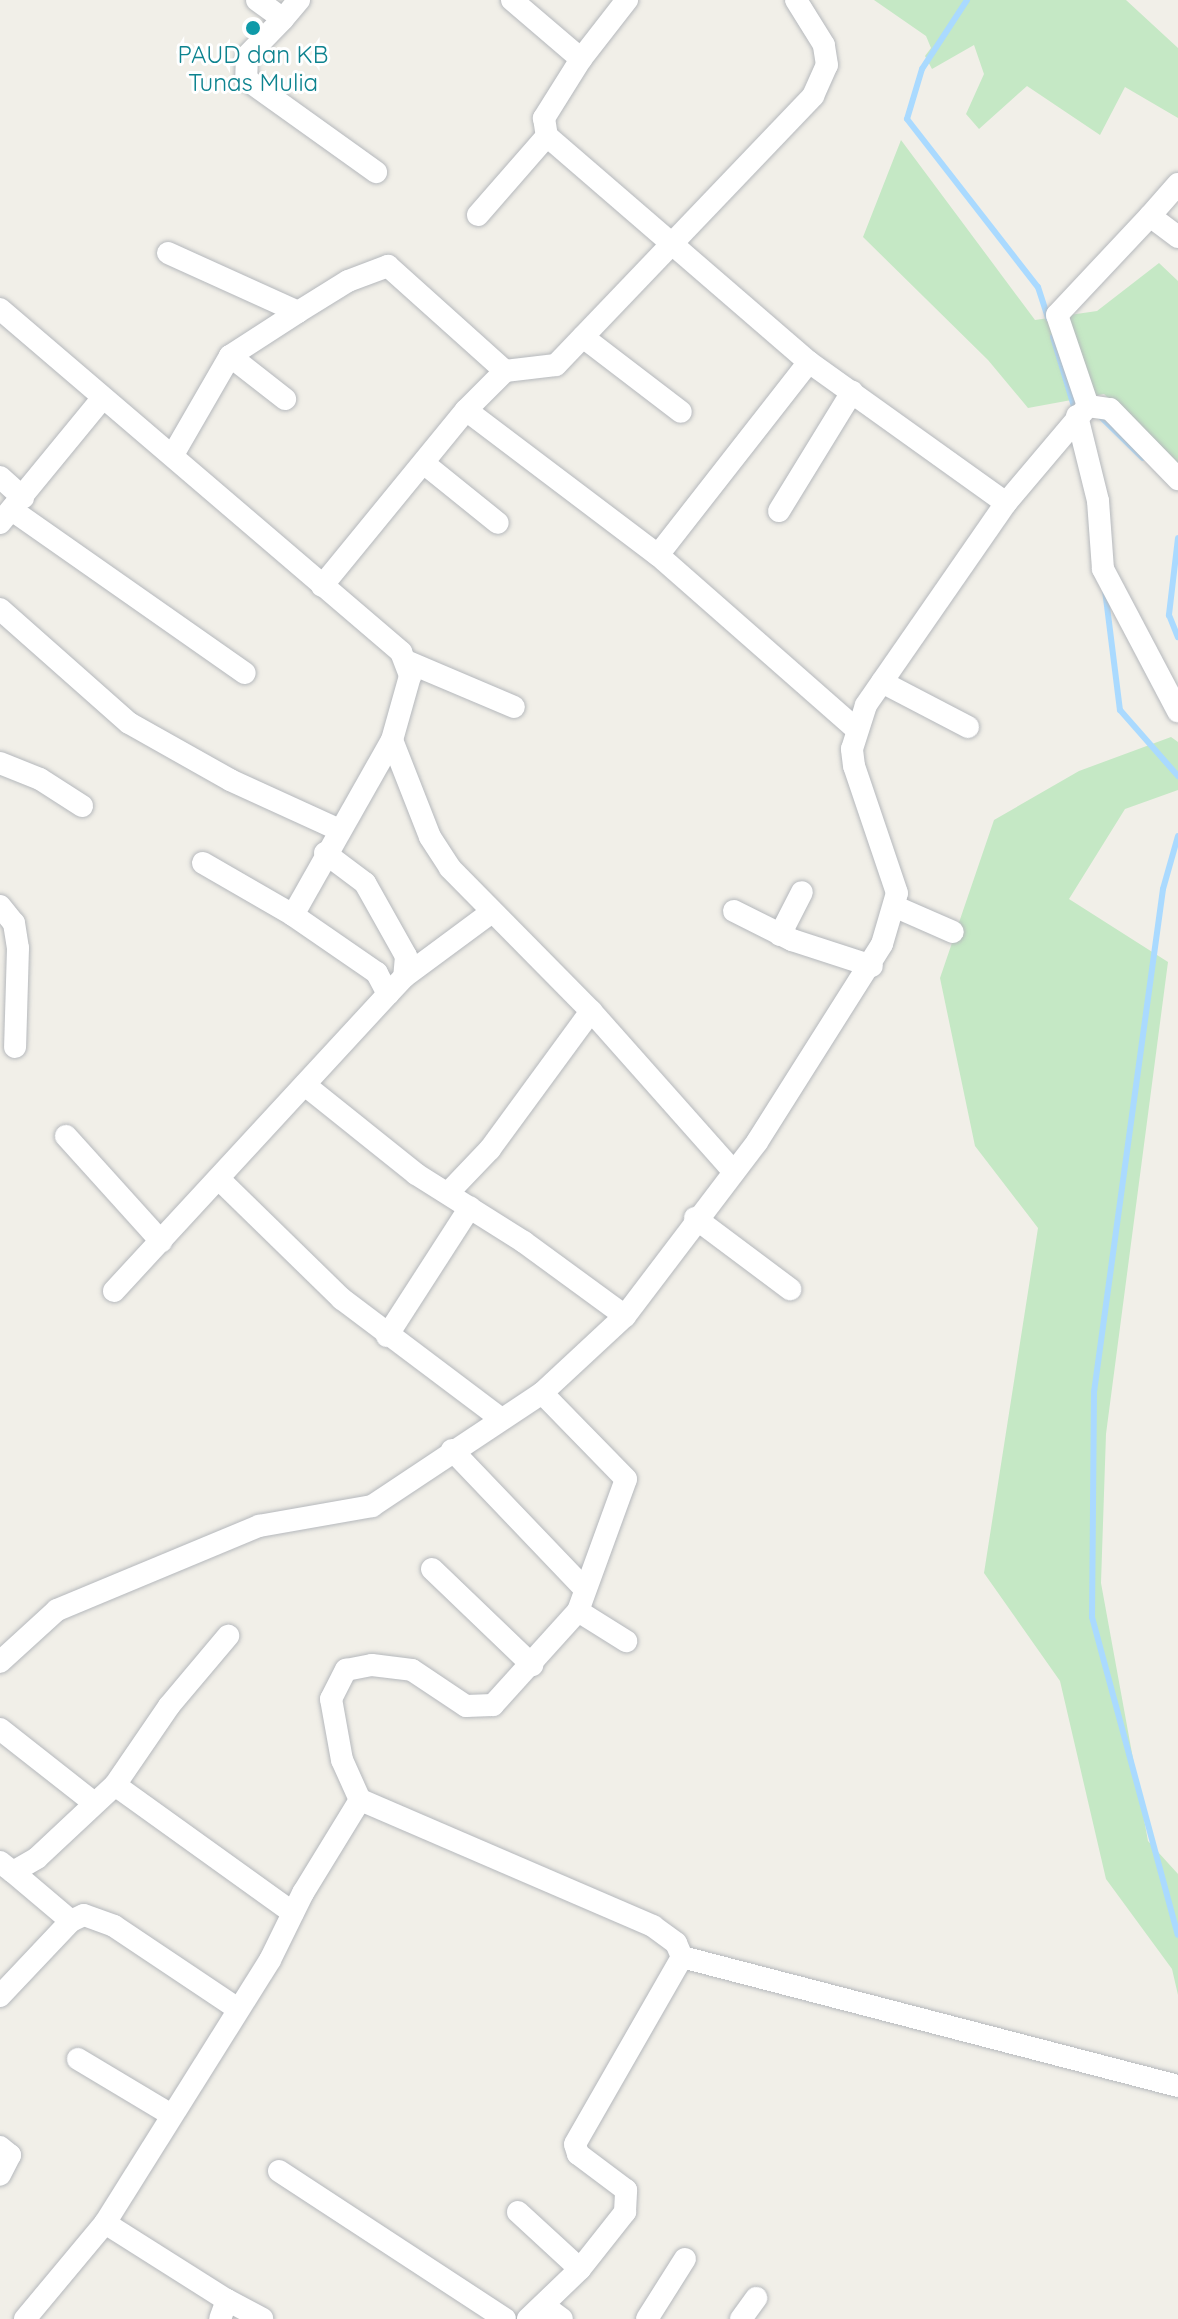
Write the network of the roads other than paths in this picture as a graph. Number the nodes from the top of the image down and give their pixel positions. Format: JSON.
{"nodes":[{"id":1,"x":257,"y":0,"type":"edge"},
{"id":2,"x":299,"y":0,"type":"edge"},
{"id":3,"x":512,"y":0,"type":"edge"},
{"id":4,"x":627,"y":0,"type":"edge"},
{"id":5,"x":796,"y":0,"type":"edge"},
{"id":6,"x":283,"y":19,"type":"junction"},
{"id":7,"x":581,"y":59,"type":"junction"},
{"id":8,"x":547,"y":136,"type":"junction"},
{"id":9,"x":376,"y":172,"type":"dead end"},
{"id":10,"x":1178,"y":184,"type":"edge"},
{"id":11,"x":478,"y":215,"type":"dead end"},
{"id":12,"x":1150,"y":216,"type":"junction"},
{"id":13,"x":1178,"y":237,"type":"edge"},
{"id":14,"x":671,"y":248,"type":"junction"},
{"id":15,"x":168,"y":253,"type":"dead end"},
{"id":16,"x":0,"y":309,"type":"edge"},
{"id":17,"x":298,"y":312,"type":"junction"},
{"id":18,"x":583,"y":337,"type":"junction"},
{"id":19,"x":230,"y":356,"type":"junction"},
{"id":20,"x":809,"y":362,"type":"junction"},
{"id":21,"x":505,"y":371,"type":"junction"},
{"id":22,"x":852,"y":392,"type":"junction"},
{"id":23,"x":102,"y":399,"type":"junction"},
{"id":24,"x":285,"y":399,"type":"dead end"},
{"id":25,"x":466,"y":410,"type":"junction"},
{"id":26,"x":1082,"y":411,"type":"junction"},
{"id":27,"x":681,"y":412,"type":"dead end"},
{"id":28,"x":174,"y":453,"type":"junction"},
{"id":29,"x":426,"y":465,"type":"junction"},
{"id":30,"x":0,"y":477,"type":"edge"},
{"id":31,"x":1178,"y":479,"type":"edge"},
{"id":32,"x":1006,"y":503,"type":"junction"},
{"id":33,"x":12,"y":510,"type":"edge"},
{"id":34,"x":779,"y":511,"type":"dead end"},
{"id":35,"x":498,"y":523,"type":"dead end"},
{"id":36,"x":658,"y":555,"type":"junction"},
{"id":37,"x":322,"y":586,"type":"junction"},
{"id":38,"x":0,"y":609,"type":"edge"},
{"id":39,"x":408,"y":662,"type":"junction"},
{"id":40,"x":245,"y":673,"type":"dead end"},
{"id":41,"x":882,"y":682,"type":"junction"},
{"id":42,"x":514,"y":707,"type":"dead end"},
{"id":43,"x":1178,"y":711,"type":"edge"},
{"id":44,"x":968,"y":727,"type":"dead end"},
{"id":45,"x":856,"y":729,"type":"junction"},
{"id":46,"x":392,"y":740,"type":"junction"},
{"id":47,"x":0,"y":763,"type":"edge"},
{"id":48,"x":82,"y":806,"type":"dead end"},
{"id":49,"x":337,"y":829,"type":"junction"},
{"id":50,"x":325,"y":853,"type":"junction"},
{"id":51,"x":203,"y":863,"type":"dead end"},
{"id":52,"x":802,"y":892,"type":"dead end"},
{"id":53,"x":0,"y":906,"type":"edge"},
{"id":54,"x":896,"y":907,"type":"junction"},
{"id":55,"x":734,"y":911,"type":"dead end"},
{"id":56,"x":492,"y":912,"type":"junction"},
{"id":57,"x":293,"y":915,"type":"junction"},
{"id":58,"x":953,"y":932,"type":"dead end"},
{"id":59,"x":780,"y":935,"type":"junction"},
{"id":60,"x":872,"y":966,"type":"junction"},
{"id":61,"x":404,"y":977,"type":"junction"},
{"id":62,"x":388,"y":994,"type":"junction"},
{"id":63,"x":591,"y":1011,"type":"junction"},
{"id":64,"x":15,"y":1047,"type":"dead end"},
{"id":65,"x":305,"y":1085,"type":"junction"},
{"id":66,"x":66,"y":1136,"type":"dead end"},
{"id":67,"x":734,"y":1172,"type":"junction"},
{"id":68,"x":219,"y":1179,"type":"junction"},
{"id":69,"x":448,"y":1193,"type":"junction"},
{"id":70,"x":470,"y":1207,"type":"junction"},
{"id":71,"x":695,"y":1218,"type":"junction"},
{"id":72,"x":161,"y":1241,"type":"junction"},
{"id":73,"x":790,"y":1289,"type":"dead end"},
{"id":74,"x":114,"y":1291,"type":"dead end"},
{"id":75,"x":625,"y":1316,"type":"junction"},
{"id":76,"x":387,"y":1336,"type":"junction"},
{"id":77,"x":542,"y":1393,"type":"junction"},
{"id":78,"x":500,"y":1418,"type":"junction"},
{"id":79,"x":452,"y":1450,"type":"junction"},
{"id":80,"x":432,"y":1569,"type":"dead end"},
{"id":81,"x":584,"y":1588,"type":"junction"},
{"id":82,"x":578,"y":1611,"type":"junction"},
{"id":83,"x":228,"y":1636,"type":"dead end"},
{"id":84,"x":626,"y":1641,"type":"dead end"},
{"id":85,"x":0,"y":1662,"type":"edge"},
{"id":86,"x":532,"y":1665,"type":"junction"},
{"id":87,"x":0,"y":1729,"type":"edge"},
{"id":88,"x":115,"y":1785,"type":"junction"},
{"id":89,"x":360,"y":1800,"type":"junction"},
{"id":90,"x":94,"y":1803,"type":"junction"},
{"id":91,"x":7,"y":1867,"type":"edge"},
{"id":92,"x":293,"y":1913,"type":"junction"},
{"id":93,"x":71,"y":1921,"type":"junction"},
{"id":94,"x":682,"y":1957,"type":"junction"},
{"id":95,"x":0,"y":1996,"type":"edge"},
{"id":96,"x":238,"y":2009,"type":"junction"},
{"id":97,"x":78,"y":2059,"type":"dead end"},
{"id":98,"x":1178,"y":2086,"type":"edge"},
{"id":99,"x":170,"y":2114,"type":"junction"},
{"id":100,"x":0,"y":2147,"type":"edge"},
{"id":101,"x":279,"y":2171,"type":"dead end"},
{"id":102,"x":0,"y":2175,"type":"edge"},
{"id":103,"x":518,"y":2212,"type":"dead end"},
{"id":104,"x":105,"y":2223,"type":"junction"},
{"id":105,"x":685,"y":2259,"type":"dead end"},
{"id":106,"x":580,"y":2269,"type":"junction"},
{"id":107,"x":756,"y":2298,"type":"dead end"},
{"id":108,"x":224,"y":2310,"type":"edge"},
{"id":109,"x":545,"y":2315,"type":"edge"},
{"id":110,"x":25,"y":2319,"type":"edge"},
{"id":111,"x":262,"y":2319,"type":"edge"},
{"id":112,"x":505,"y":2319,"type":"edge"},
{"id":113,"x":647,"y":2319,"type":"edge"},
{"id":114,"x":741,"y":2319,"type":"edge"}],
"edges":[{"from":1,"to":6,"type":"street"},
{"from":2,"to":6,"type":"street"},
{"from":3,"to":7,"type":"street"},
{"from":4,"to":7,"type":"street"},
{"from":5,"to":14,"type":"street"},
{"from":6,"to":9,"type":"street"},
{"from":7,"to":8,"type":"street"},
{"from":8,"to":11,"type":"street"},
{"from":8,"to":14,"type":"street"},
{"from":10,"to":12,"type":"street"},
{"from":12,"to":13,"type":"street"},
{"from":12,"to":26,"type":"street"},
{"from":14,"to":18,"type":"street"},
{"from":14,"to":20,"type":"street"},
{"from":15,"to":17,"type":"street"},
{"from":16,"to":23,"type":"street"},
{"from":17,"to":19,"type":"street"},
{"from":17,"to":21,"type":"street"},
{"from":18,"to":21,"type":"street"},
{"from":18,"to":27,"type":"street"},
{"from":19,"to":24,"type":"street"},
{"from":19,"to":28,"type":"street"},
{"from":20,"to":22,"type":"street"},
{"from":20,"to":36,"type":"street"},
{"from":21,"to":25,"type":"street"},
{"from":22,"to":32,"type":"street"},
{"from":22,"to":34,"type":"street"},
{"from":23,"to":28,"type":"street"},
{"from":23,"to":33,"type":"street"},
{"from":25,"to":29,"type":"street"},
{"from":25,"to":36,"type":"street"},
{"from":26,"to":31,"type":"street"},
{"from":26,"to":32,"type":"street"},
{"from":26,"to":43,"type":"street"},
{"from":28,"to":37,"type":"street"},
{"from":29,"to":35,"type":"street"},
{"from":29,"to":37,"type":"street"},
{"from":30,"to":33,"type":"street"},
{"from":32,"to":41,"type":"street"},
{"from":33,"to":40,"type":"street"},
{"from":36,"to":45,"type":"street"},
{"from":37,"to":39,"type":"street"},
{"from":38,"to":49,"type":"street"},
{"from":39,"to":42,"type":"street"},
{"from":39,"to":46,"type":"street"},
{"from":41,"to":44,"type":"street"},
{"from":41,"to":45,"type":"street"},
{"from":45,"to":54,"type":"street"},
{"from":46,"to":49,"type":"street"},
{"from":46,"to":56,"type":"street"},
{"from":47,"to":48,"type":"street"},
{"from":49,"to":50,"type":"street"},
{"from":50,"to":57,"type":"street"},
{"from":50,"to":61,"type":"street"},
{"from":51,"to":57,"type":"street"},
{"from":52,"to":59,"type":"street"},
{"from":53,"to":64,"type":"street"},
{"from":54,"to":58,"type":"street"},
{"from":54,"to":60,"type":"street"},
{"from":55,"to":59,"type":"street"},
{"from":56,"to":61,"type":"street"},
{"from":56,"to":63,"type":"street"},
{"from":57,"to":62,"type":"street"},
{"from":59,"to":60,"type":"street"},
{"from":60,"to":67,"type":"street"},
{"from":61,"to":62,"type":"street"},
{"from":62,"to":65,"type":"street"},
{"from":63,"to":67,"type":"street"},
{"from":63,"to":69,"type":"street"},
{"from":65,"to":68,"type":"street"},
{"from":65,"to":69,"type":"street"},
{"from":66,"to":72,"type":"street"},
{"from":67,"to":71,"type":"street"},
{"from":68,"to":72,"type":"street"},
{"from":68,"to":76,"type":"street"},
{"from":69,"to":70,"type":"street"},
{"from":70,"to":75,"type":"street"},
{"from":70,"to":76,"type":"street"},
{"from":71,"to":73,"type":"street"},
{"from":71,"to":75,"type":"street"},
{"from":72,"to":74,"type":"street"},
{"from":75,"to":77,"type":"street"},
{"from":76,"to":78,"type":"street"},
{"from":77,"to":78,"type":"street"},
{"from":77,"to":81,"type":"street"},
{"from":78,"to":79,"type":"street"},
{"from":79,"to":81,"type":"street"},
{"from":79,"to":85,"type":"street"},
{"from":80,"to":86,"type":"street"},
{"from":81,"to":82,"type":"street"},
{"from":82,"to":84,"type":"street"},
{"from":82,"to":86,"type":"street"},
{"from":83,"to":88,"type":"street"},
{"from":86,"to":89,"type":"street"},
{"from":87,"to":90,"type":"street"},
{"from":88,"to":90,"type":"street"},
{"from":88,"to":92,"type":"street"},
{"from":89,"to":92,"type":"street"},
{"from":89,"to":94,"type":"street"},
{"from":90,"to":91,"type":"street"},
{"from":91,"to":93,"type":"street"},
{"from":92,"to":96,"type":"street"},
{"from":93,"to":95,"type":"street"},
{"from":93,"to":96,"type":"street"},
{"from":94,"to":98,"type":"street"},
{"from":94,"to":106,"type":"street"},
{"from":96,"to":99,"type":"street"},
{"from":97,"to":99,"type":"street"},
{"from":99,"to":104,"type":"street"},
{"from":100,"to":102,"type":"street"},
{"from":101,"to":112,"type":"street"},
{"from":103,"to":106,"type":"street"},
{"from":104,"to":108,"type":"street"},
{"from":104,"to":110,"type":"street"},
{"from":105,"to":113,"type":"street"},
{"from":106,"to":109,"type":"street"},
{"from":107,"to":114,"type":"street"},
{"from":108,"to":111,"type":"street"}]}
